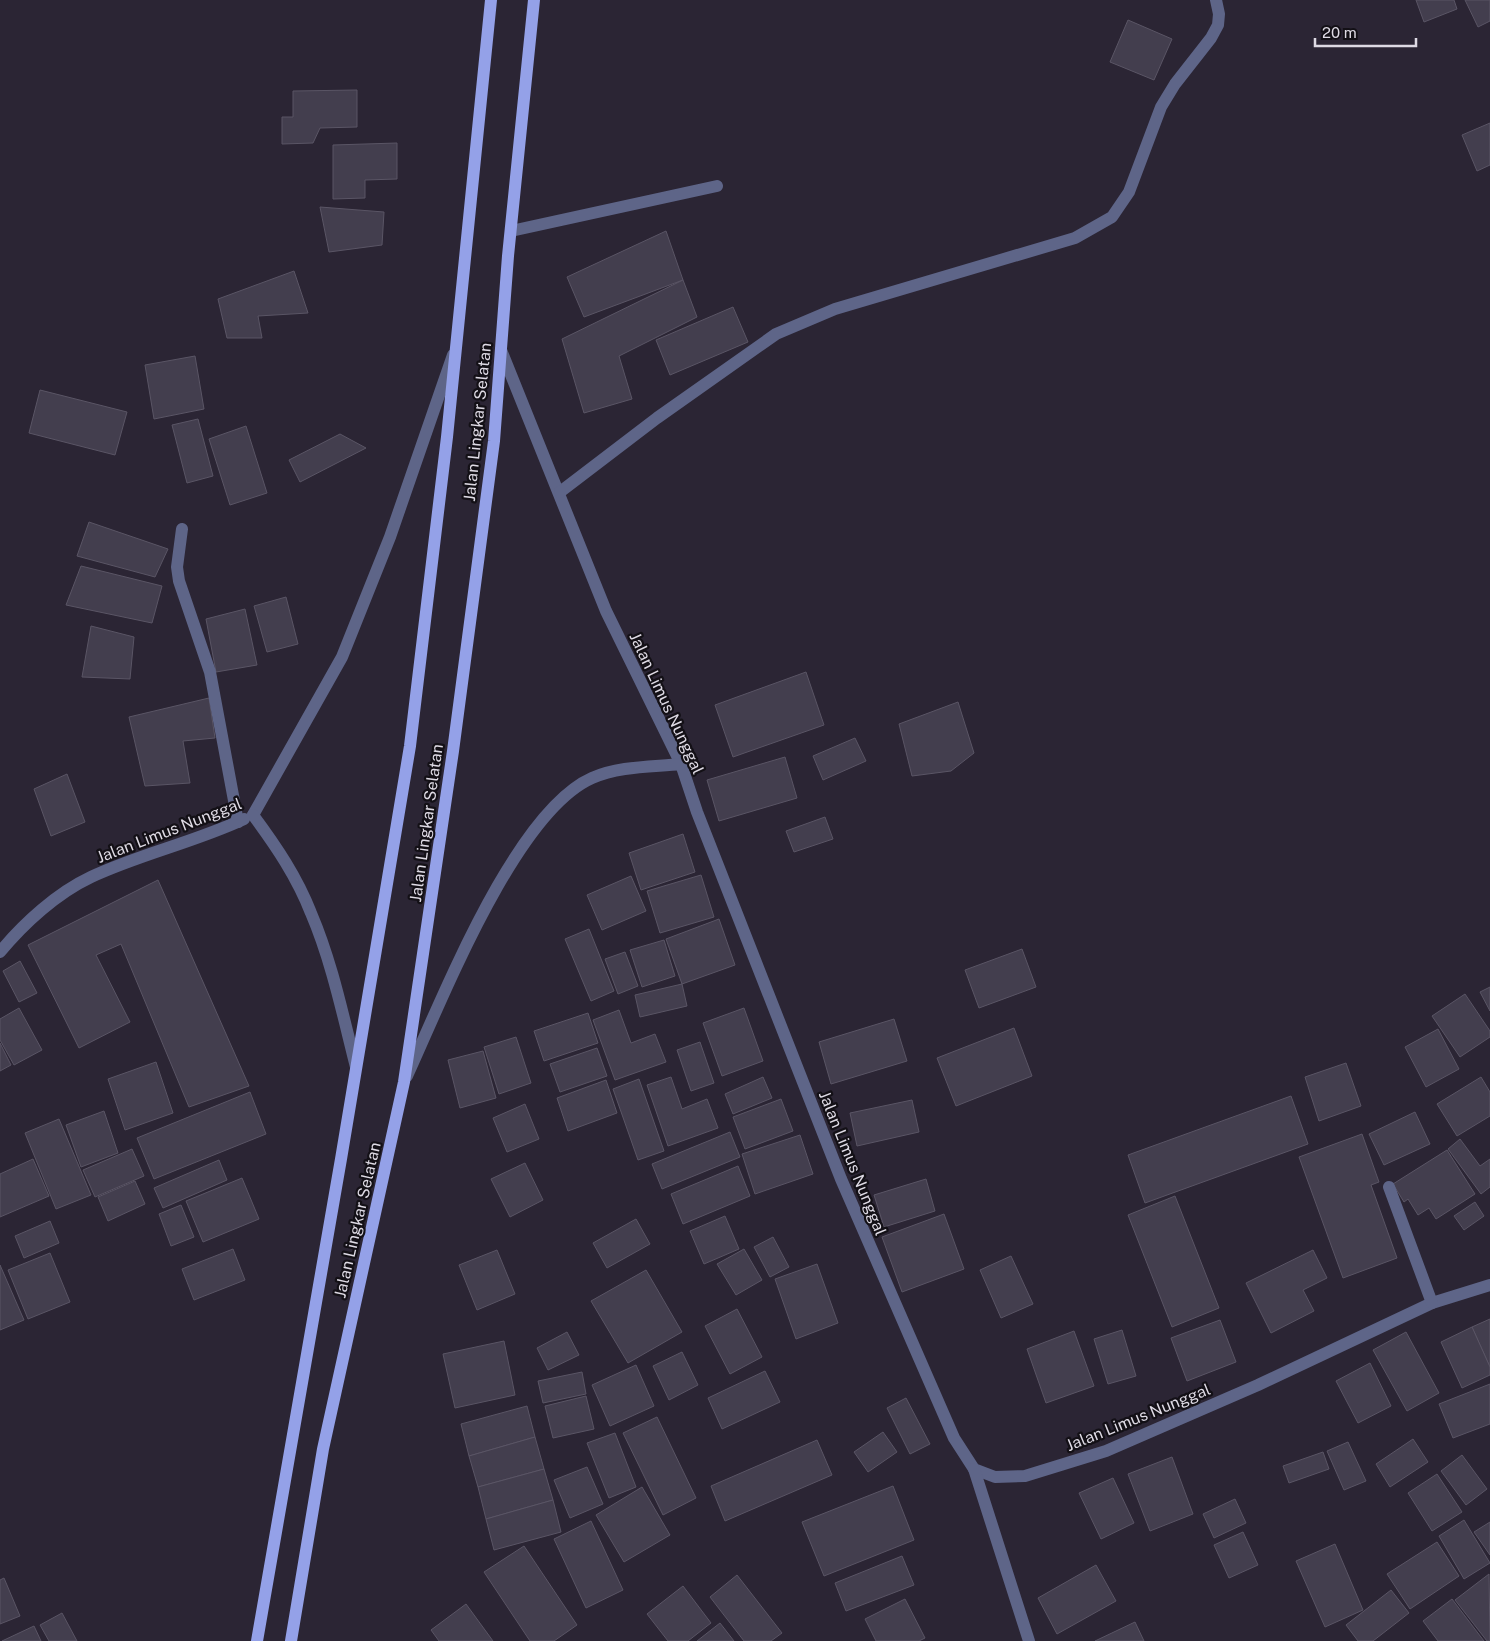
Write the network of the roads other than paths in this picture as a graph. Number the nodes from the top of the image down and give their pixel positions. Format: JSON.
{"nodes":[{"id":1,"x":492,"y":0,"type":"edge"},
{"id":2,"x":534,"y":0,"type":"edge"},
{"id":3,"x":1216,"y":0,"type":"edge"},
{"id":4,"x":717,"y":186,"type":"dead end"},
{"id":5,"x":510,"y":231,"type":"junction"},
{"id":6,"x":458,"y":339,"type":"junction"},
{"id":7,"x":501,"y":350,"type":"junction"},
{"id":8,"x":560,"y":492,"type":"junction"},
{"id":9,"x":182,"y":529,"type":"dead end"},
{"id":10,"x":681,"y":764,"type":"junction"},
{"id":11,"x":253,"y":815,"type":"junction"},
{"id":12,"x":238,"y":822,"type":"junction"},
{"id":13,"x":0,"y":952,"type":"edge"},
{"id":14,"x":356,"y":1067,"type":"junction"},
{"id":15,"x":404,"y":1082,"type":"junction"},
{"id":16,"x":1389,"y":1187,"type":"dead end"},
{"id":17,"x":1490,"y":1285,"type":"edge"},
{"id":18,"x":1432,"y":1303,"type":"junction"},
{"id":19,"x":974,"y":1469,"type":"junction"},
{"id":20,"x":257,"y":1641,"type":"edge"},
{"id":21,"x":291,"y":1641,"type":"edge"},
{"id":22,"x":1029,"y":1641,"type":"edge"}],
"edges":[{"from":1,"to":6,"type":"main road","name":"Jalan Lingkar Selatan"},
{"from":2,"to":5,"type":"main road","name":"Jalan Lingkar Selatan"},
{"from":3,"to":8,"type":"street"},
{"from":4,"to":5,"type":"street"},
{"from":5,"to":7,"type":"main road","name":"Jalan Lingkar Selatan"},
{"from":6,"to":11,"type":"street"},
{"from":6,"to":14,"type":"main road","name":"Jalan Lingkar Selatan"},
{"from":7,"to":8,"type":"street","name":"Jalan Limus Nunggal"},
{"from":7,"to":15,"type":"main road","name":"Jalan Lingkar Selatan"},
{"from":8,"to":10,"type":"street","name":"Jalan Limus Nunggal"},
{"from":9,"to":12,"type":"street"},
{"from":10,"to":15,"type":"street"},
{"from":10,"to":19,"type":"street","name":"Jalan Limus Nunggal"},
{"from":11,"to":12,"type":"street","name":"Jalan Limus Nunggal"},
{"from":11,"to":14,"type":"street","name":"Jalan Limus Nunggal"},
{"from":12,"to":13,"type":"street","name":"Jalan Limus Nunggal"},
{"from":14,"to":20,"type":"main road","name":"Jalan Lingkar Selatan"},
{"from":15,"to":21,"type":"main road","name":"Jalan Lingkar Selatan"},
{"from":16,"to":18,"type":"street"},
{"from":17,"to":18,"type":"street","name":"Jalan Limus Nunggal"},
{"from":18,"to":19,"type":"street","name":"Jalan Limus Nunggal"},
{"from":19,"to":22,"type":"street"}]}
